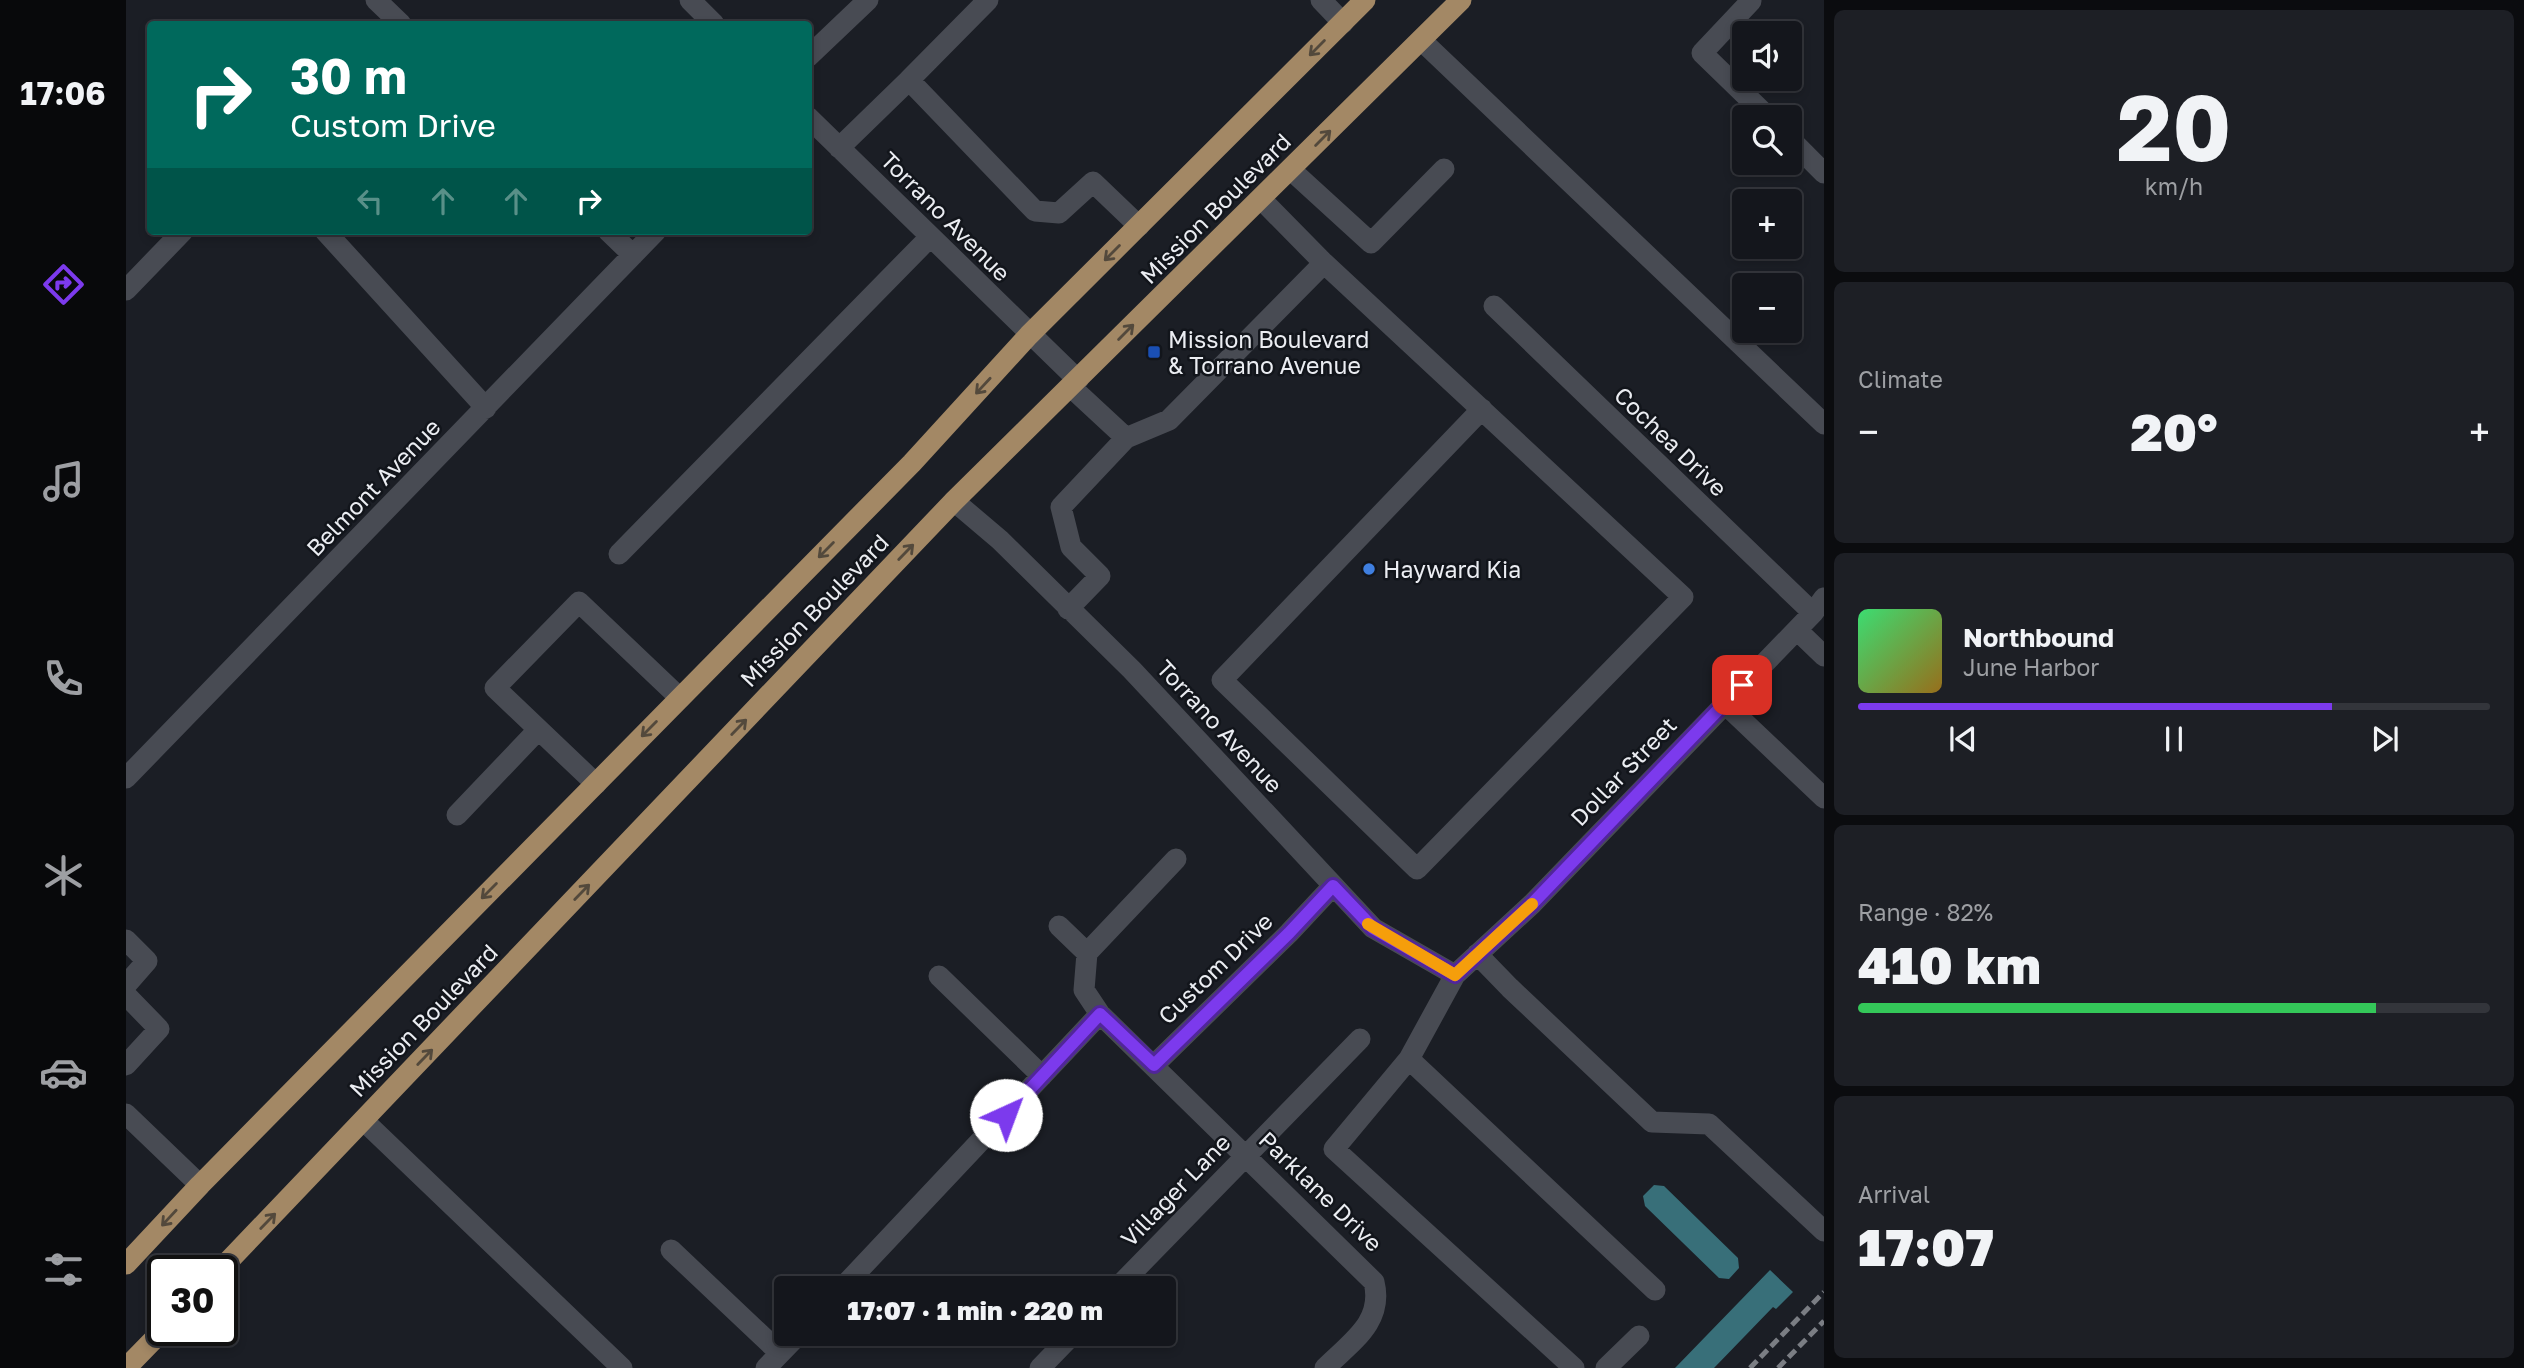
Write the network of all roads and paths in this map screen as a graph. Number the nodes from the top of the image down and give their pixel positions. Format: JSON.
{"nodes":[{"id":1,"x":376,"y":0,"type":"edge"},
{"id":2,"x":690,"y":0,"type":"edge"},
{"id":3,"x":868,"y":0,"type":"edge"},
{"id":4,"x":988,"y":0,"type":"edge"},
{"id":5,"x":1321,"y":0,"type":"edge"},
{"id":6,"x":1365,"y":0,"type":"edge"},
{"id":7,"x":1461,"y":0,"type":"edge"},
{"id":8,"x":1750,"y":0,"type":"edge"},
{"id":9,"x":398,"y":21,"type":"edge"},
{"id":10,"x":712,"y":21,"type":"edge"},
{"id":11,"x":1343,"y":23,"type":"junction"},
{"id":12,"x":1421,"y":40,"type":"junction"},
{"id":13,"x":812,"y":53,"type":"edge"},
{"id":14,"x":909,"y":80,"type":"junction"},
{"id":15,"x":1756,"y":105,"type":"edge"},
{"id":16,"x":812,"y":121,"type":"edge"},
{"id":17,"x":839,"y":148,"type":"junction"},
{"id":18,"x":1802,"y":151,"type":"edge"},
{"id":19,"x":1444,"y":169,"type":"dead end"},
{"id":20,"x":1291,"y":170,"type":"junction"},
{"id":21,"x":1824,"y":173,"type":"edge"},
{"id":22,"x":1261,"y":199,"type":"junction"},
{"id":23,"x":1139,"y":226,"type":"junction"},
{"id":24,"x":179,"y":235,"type":"edge"},
{"id":25,"x":329,"y":235,"type":"edge"},
{"id":26,"x":612,"y":235,"type":"edge"},
{"id":27,"x":652,"y":235,"type":"edge"},
{"id":28,"x":930,"y":237,"type":"junction"},
{"id":29,"x":633,"y":255,"type":"junction"},
{"id":30,"x":1325,"y":263,"type":"junction"},
{"id":31,"x":126,"y":290,"type":"edge"},
{"id":32,"x":1494,"y":306,"type":"dead end"},
{"id":33,"x":1029,"y":335,"type":"junction"},
{"id":34,"x":1075,"y":384,"type":"junction"},
{"id":35,"x":486,"y":408,"type":"junction"},
{"id":36,"x":1482,"y":410,"type":"junction"},
{"id":37,"x":1824,"y":424,"type":"edge"},
{"id":38,"x":1126,"y":438,"type":"junction"},
{"id":39,"x":954,"y":501,"type":"junction"},
{"id":40,"x":619,"y":554,"type":"dead end"},
{"id":41,"x":1819,"y":605,"type":"edge"},
{"id":42,"x":1068,"y":609,"type":"junction"},
{"id":43,"x":1797,"y":630,"type":"junction"},
{"id":44,"x":1824,"y":656,"type":"edge"},
{"id":45,"x":680,"y":698,"type":"junction"},
{"id":46,"x":1724,"y":703,"type":"junction"},
{"id":47,"x":538,"y":730,"type":"junction"},
{"id":48,"x":126,"y":778,"type":"edge"},
{"id":49,"x":596,"y":784,"type":"junction"},
{"id":50,"x":1824,"y":798,"type":"edge"},
{"id":51,"x":457,"y":815,"type":"dead end"},
{"id":52,"x":1176,"y":859,"type":"dead end"},
{"id":53,"x":1333,"y":886,"type":"junction"},
{"id":54,"x":1059,"y":926,"type":"dead end"},
{"id":55,"x":126,"y":940,"type":"edge"},
{"id":56,"x":1087,"y":953,"type":"junction"},
{"id":57,"x":1477,"y":954,"type":"junction"},
{"id":58,"x":1455,"y":975,"type":"junction"},
{"id":59,"x":939,"y":976,"type":"dead end"},
{"id":60,"x":126,"y":985,"type":"edge"},
{"id":61,"x":126,"y":995,"type":"edge"},
{"id":62,"x":1100,"y":1014,"type":"junction"},
{"id":63,"x":1360,"y":1039,"type":"dead end"},
{"id":64,"x":1409,"y":1059,"type":"junction"},
{"id":65,"x":126,"y":1065,"type":"edge"},
{"id":66,"x":1154,"y":1065,"type":"junction"},
{"id":67,"x":1042,"y":1076,"type":"junction"},
{"id":68,"x":126,"y":1114,"type":"edge"},
{"id":69,"x":364,"y":1121,"type":"junction"},
{"id":70,"x":1246,"y":1154,"type":"junction"},
{"id":71,"x":200,"y":1185,"type":"junction"},
{"id":72,"x":1824,"y":1231,"type":"edge"},
{"id":73,"x":671,"y":1250,"type":"dead end"},
{"id":74,"x":234,"y":1255,"type":"edge"},
{"id":75,"x":126,"y":1264,"type":"edge"},
{"id":76,"x":853,"y":1276,"type":"edge"},
{"id":77,"x":1129,"y":1276,"type":"edge"},
{"id":78,"x":1655,"y":1290,"type":"dead end"},
{"id":79,"x":1639,"y":1336,"type":"dead end"},
{"id":80,"x":147,"y":1346,"type":"edge"},
{"id":81,"x":787,"y":1346,"type":"edge"},
{"id":82,"x":1061,"y":1346,"type":"edge"},
{"id":83,"x":773,"y":1361,"type":"edge"},
{"id":84,"x":126,"y":1368,"type":"edge"},
{"id":85,"x":622,"y":1368,"type":"edge"},
{"id":86,"x":1040,"y":1368,"type":"edge"},
{"id":87,"x":1325,"y":1368,"type":"edge"},
{"id":88,"x":1574,"y":1368,"type":"edge"},
{"id":89,"x":1606,"y":1368,"type":"edge"}],
"edges":[{"from":1,"to":9,"type":"street"},
{"from":2,"to":10,"type":"street"},
{"from":3,"to":13,"type":"street"},
{"from":4,"to":14,"type":"street"},
{"from":5,"to":11,"type":"street"},
{"from":6,"to":11,"type":"main road","name":"Mission Boulevard"},
{"from":7,"to":12,"type":"main road","name":"Mission Boulevard"},
{"from":8,"to":15,"type":"street"},
{"from":11,"to":23,"type":"main road","name":"Mission Boulevard","one_way":true},
{"from":20,"to":12,"type":"main road","name":"Mission Boulevard","one_way":true},
{"from":12,"to":37,"type":"street"},
{"from":14,"to":17,"type":"street"},
{"from":14,"to":23,"type":"street"},
{"from":16,"to":17,"type":"street","name":"Torrano Avenue"},
{"from":17,"to":28,"type":"street","name":"Torrano Avenue"},
{"from":18,"to":21,"type":"street"},
{"from":19,"to":20,"type":"street"},
{"from":20,"to":22,"type":"main road","name":"Mission Boulevard"},
{"from":22,"to":30,"type":"street"},
{"from":34,"to":22,"type":"main road","name":"Mission Boulevard","one_way":true},
{"from":23,"to":33,"type":"main road","name":"Mission Boulevard","one_way":true},
{"from":24,"to":31,"type":"street"},
{"from":25,"to":35,"type":"street"},
{"from":26,"to":29,"type":"street"},
{"from":27,"to":29,"type":"street","name":"Belmont Avenue"},
{"from":28,"to":33,"type":"street","name":"Torrano Avenue"},
{"from":28,"to":40,"type":"street"},
{"from":29,"to":35,"type":"street","name":"Belmont Avenue"},
{"from":30,"to":36,"type":"street"},
{"from":30,"to":38,"type":"street"},
{"from":32,"to":41,"type":"street","name":"Cochea Drive"},
{"from":33,"to":34,"type":"street","name":"Torrano Avenue"},
{"from":33,"to":45,"type":"main road","name":"Mission Boulevard","one_way":true},
{"from":34,"to":38,"type":"street","name":"Torrano Avenue"},
{"from":34,"to":39,"type":"main road","name":"Mission Boulevard"},
{"from":35,"to":48,"type":"street","name":"Belmont Avenue"},
{"from":36,"to":36,"type":"street"},
{"from":38,"to":42,"type":"street"},
{"from":39,"to":42,"type":"street","name":"Torrano Avenue"},
{"from":69,"to":39,"type":"main road","name":"Mission Boulevard","one_way":true},
{"from":41,"to":43,"type":"street","name":"Dollar Street"},
{"from":42,"to":53,"type":"street","name":"Torrano Avenue"},
{"from":43,"to":44,"type":"street"},
{"from":43,"to":46,"type":"street","name":"Dollar Street"},
{"from":45,"to":47,"type":"street"},
{"from":45,"to":49,"type":"main road","name":"Mission Boulevard","one_way":true},
{"from":46,"to":50,"type":"street"},
{"from":46,"to":57,"type":"street","name":"Dollar Street"},
{"from":47,"to":49,"type":"street"},
{"from":47,"to":51,"type":"street"},
{"from":49,"to":71,"type":"main road","name":"Mission Boulevard","one_way":true},
{"from":52,"to":56,"type":"street"},
{"from":53,"to":58,"type":"street","name":"Torrano Avenue"},
{"from":53,"to":66,"type":"street","name":"Custom Drive"},
{"from":54,"to":56,"type":"street"},
{"from":55,"to":60,"type":"street"},
{"from":56,"to":62,"type":"street"},
{"from":57,"to":58,"type":"street","name":"Dollar Street"},
{"from":57,"to":72,"type":"street"},
{"from":58,"to":64,"type":"street","name":"Dollar Street"},
{"from":59,"to":67,"type":"street"},
{"from":61,"to":65,"type":"street"},
{"from":62,"to":66,"type":"street"},
{"from":62,"to":67,"type":"street"},
{"from":63,"to":70,"type":"street","name":"Villager Lane"},
{"from":64,"to":78,"type":"street"},
{"from":64,"to":88,"type":"street","name":"Dollar Street"},
{"from":66,"to":70,"type":"street","name":"Parklane Drive"},
{"from":67,"to":76,"type":"street"},
{"from":68,"to":71,"type":"street"},
{"from":74,"to":69,"type":"main road","name":"Mission Boulevard","one_way":true},
{"from":69,"to":85,"type":"street"},
{"from":70,"to":77,"type":"street","name":"Villager Lane"},
{"from":70,"to":87,"type":"street","name":"Parklane Drive"},
{"from":71,"to":75,"type":"main road","name":"Mission Boulevard","one_way":true},
{"from":73,"to":83,"type":"street"},
{"from":79,"to":89,"type":"street"},
{"from":80,"to":84,"type":"main road"},
{"from":81,"to":83,"type":"street"},
{"from":82,"to":86,"type":"street"}]}
